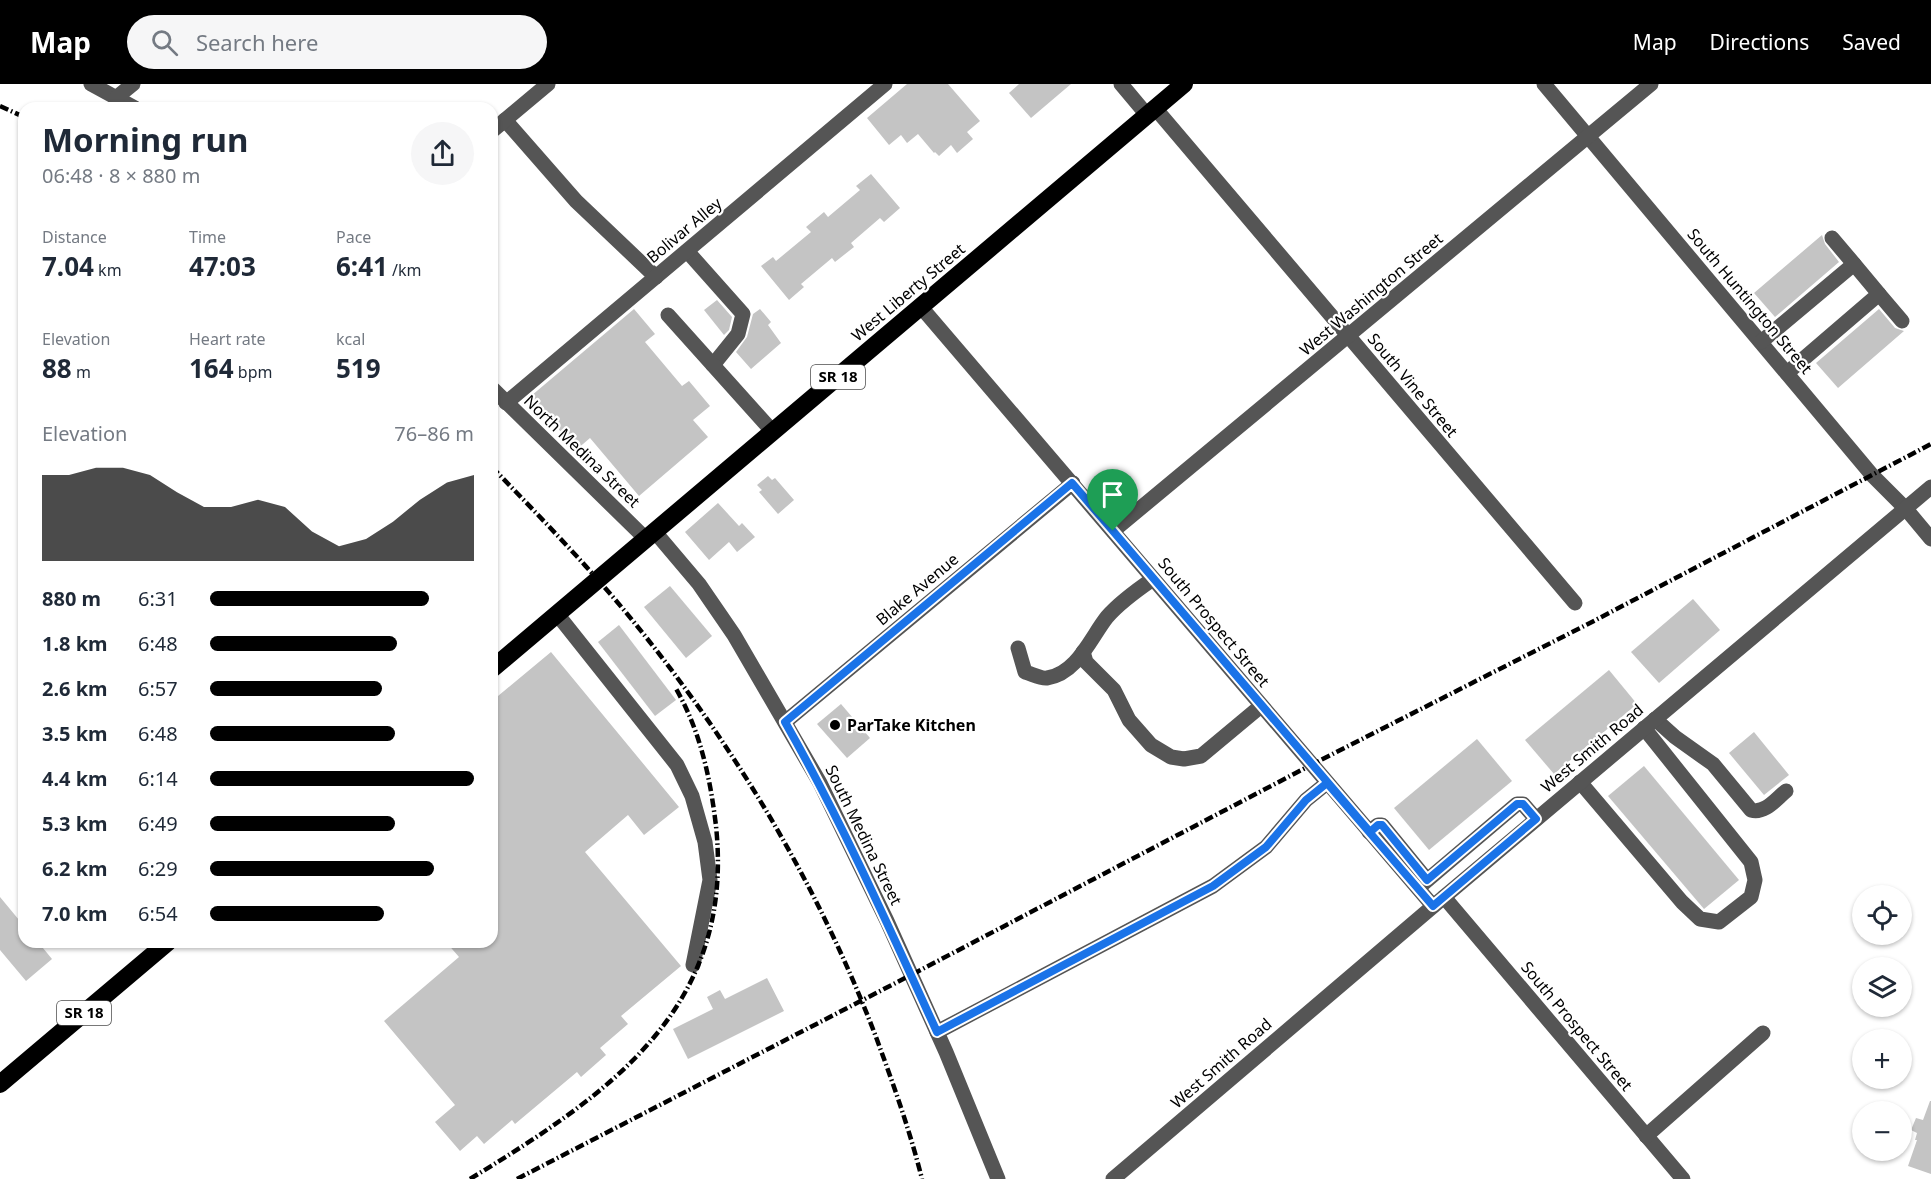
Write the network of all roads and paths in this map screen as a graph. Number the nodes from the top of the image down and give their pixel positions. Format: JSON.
{"nodes":[{"id":1,"x":91,"y":84,"type":"edge"},
{"id":2,"x":133,"y":84,"type":"edge"},
{"id":3,"x":548,"y":84,"type":"edge"},
{"id":4,"x":885,"y":84,"type":"edge"},
{"id":5,"x":1121,"y":84,"type":"edge"},
{"id":6,"x":1184,"y":84,"type":"edge"},
{"id":7,"x":1544,"y":84,"type":"edge"},
{"id":8,"x":1651,"y":84,"type":"edge"},
{"id":9,"x":117,"y":97,"type":"junction"},
{"id":10,"x":125,"y":102,"type":"edge"},
{"id":11,"x":1151,"y":112,"type":"junction"},
{"id":12,"x":505,"y":120,"type":"junction"},
{"id":13,"x":498,"y":125,"type":"edge"},
{"id":14,"x":1588,"y":136,"type":"junction"},
{"id":15,"x":1832,"y":238,"type":"dead end"},
{"id":16,"x":687,"y":251,"type":"junction"},
{"id":17,"x":1854,"y":264,"type":"junction"},
{"id":18,"x":656,"y":277,"type":"junction"},
{"id":19,"x":1879,"y":294,"type":"junction"},
{"id":20,"x":921,"y":307,"type":"junction"},
{"id":21,"x":668,"y":315,"type":"dead end"},
{"id":22,"x":1902,"y":321,"type":"dead end"},
{"id":23,"x":1348,"y":336,"type":"junction"},
{"id":24,"x":1761,"y":342,"type":"junction"},
{"id":25,"x":712,"y":365,"type":"junction"},
{"id":26,"x":1787,"y":373,"type":"junction"},
{"id":27,"x":498,"y":394,"type":"edge"},
{"id":28,"x":506,"y":403,"type":"junction"},
{"id":29,"x":773,"y":432,"type":"junction"},
{"id":30,"x":1072,"y":483,"type":"junction"},
{"id":31,"x":1931,"y":487,"type":"edge"},
{"id":32,"x":1906,"y":508,"type":"junction"},
{"id":33,"x":1113,"y":531,"type":"junction"},
{"id":34,"x":651,"y":536,"type":"junction"},
{"id":35,"x":1931,"y":539,"type":"edge"},
{"id":36,"x":1153,"y":579,"type":"junction"},
{"id":37,"x":1575,"y":603,"type":"dead end"},
{"id":38,"x":557,"y":614,"type":"junction"},
{"id":39,"x":1018,"y":648,"type":"dead end"},
{"id":40,"x":1083,"y":652,"type":"junction"},
{"id":41,"x":498,"y":664,"type":"edge"},
{"id":42,"x":1261,"y":706,"type":"junction"},
{"id":43,"x":785,"y":722,"type":"junction"},
{"id":44,"x":1650,"y":724,"type":"junction"},
{"id":45,"x":1580,"y":782,"type":"junction"},
{"id":46,"x":1327,"y":783,"type":"junction"},
{"id":47,"x":1786,"y":791,"type":"dead end"},
{"id":48,"x":1536,"y":819,"type":"junction"},
{"id":49,"x":1422,"y":884,"type":"junction"},
{"id":50,"x":1438,"y":901,"type":"junction"},
{"id":51,"x":161,"y":948,"type":"edge"},
{"id":52,"x":693,"y":965,"type":"dead end"},
{"id":53,"x":937,"y":1032,"type":"junction"},
{"id":54,"x":1763,"y":1033,"type":"dead end"},
{"id":55,"x":0,"y":1084,"type":"edge"},
{"id":56,"x":1646,"y":1136,"type":"junction"},
{"id":57,"x":998,"y":1179,"type":"edge"},
{"id":58,"x":1113,"y":1179,"type":"edge"},
{"id":59,"x":1683,"y":1179,"type":"edge"}],
"edges":[{"from":1,"to":9,"type":"street"},
{"from":2,"to":9,"type":"street"},
{"from":3,"to":12,"type":"street"},
{"from":4,"to":16,"type":"street","name":"Bolivar Alley"},
{"from":5,"to":11,"type":"street","name":"South Vine Street"},
{"from":6,"to":11,"type":"highway","name":"West Liberty Street","number":"SR 18"},
{"from":7,"to":14,"type":"street","name":"South Huntington Street"},
{"from":8,"to":14,"type":"street","name":"West Washington Street"},
{"from":9,"to":10,"type":"street"},
{"from":11,"to":20,"type":"highway","name":"West Liberty Street","number":"SR 18"},
{"from":11,"to":23,"type":"street","name":"South Vine Street"},
{"from":12,"to":13,"type":"street"},
{"from":12,"to":18,"type":"street"},
{"from":14,"to":23,"type":"street","name":"West Washington Street"},
{"from":14,"to":24,"type":"street","name":"South Huntington Street"},
{"from":15,"to":17,"type":"street"},
{"from":16,"to":18,"type":"street","name":"Bolivar Alley"},
{"from":16,"to":25,"type":"street"},
{"from":17,"to":19,"type":"street"},
{"from":17,"to":24,"type":"street"},
{"from":18,"to":28,"type":"street","name":"Bolivar Alley"},
{"from":19,"to":22,"type":"street"},
{"from":19,"to":26,"type":"street"},
{"from":20,"to":29,"type":"highway","name":"West Liberty Street","number":"SR 18"},
{"from":20,"to":30,"type":"street","name":"South Prospect Street"},
{"from":21,"to":25,"type":"street"},
{"from":23,"to":33,"type":"street","name":"West Washington Street"},
{"from":23,"to":37,"type":"street","name":"South Vine Street"},
{"from":24,"to":26,"type":"street","name":"South Huntington Street"},
{"from":25,"to":29,"type":"street"},
{"from":26,"to":32,"type":"street","name":"South Huntington Street"},
{"from":27,"to":28,"type":"street","name":"North Medina Street"},
{"from":28,"to":34,"type":"street","name":"North Medina Street"},
{"from":29,"to":34,"type":"highway","name":"West Liberty Street","number":"SR 18"},
{"from":30,"to":33,"type":"street","name":"South Prospect Street"},
{"from":30,"to":43,"type":"street","name":"Blake Avenue"},
{"from":31,"to":32,"type":"street","name":"West Smith Road"},
{"from":32,"to":35,"type":"street","name":"South Huntington Street"},
{"from":32,"to":44,"type":"street","name":"West Smith Road"},
{"from":33,"to":36,"type":"street","name":"South Prospect Street"},
{"from":34,"to":38,"type":"highway","name":"West Liberty Street","number":"SR 18"},
{"from":34,"to":43,"type":"street","name":"South Medina Street"},
{"from":36,"to":40,"type":"street"},
{"from":36,"to":42,"type":"street","name":"South Prospect Street"},
{"from":38,"to":41,"type":"highway","name":"West Liberty Street","number":"SR 18"},
{"from":38,"to":52,"type":"street"},
{"from":39,"to":40,"type":"street"},
{"from":40,"to":42,"type":"street"},
{"from":42,"to":46,"type":"street","name":"South Prospect Street"},
{"from":43,"to":53,"type":"street","name":"South Medina Street"},
{"from":44,"to":45,"type":"street","name":"West Smith Road"},
{"from":44,"to":45,"type":"street"},
{"from":44,"to":47,"type":"street"},
{"from":45,"to":48,"type":"street","name":"West Smith Road"},
{"from":46,"to":49,"type":"street","name":"South Prospect Street"},
{"from":46,"to":53,"type":"street"},
{"from":48,"to":49,"type":"street"},
{"from":48,"to":50,"type":"street","name":"West Smith Road"},
{"from":49,"to":50,"type":"street","name":"South Prospect Street"},
{"from":50,"to":56,"type":"street","name":"South Prospect Street"},
{"from":50,"to":58,"type":"street","name":"West Smith Road"},
{"from":51,"to":55,"type":"highway","number":"SR 18"},
{"from":53,"to":57,"type":"street","name":"South Medina Street"},
{"from":54,"to":56,"type":"street"},
{"from":56,"to":59,"type":"street","name":"South Prospect Street"}]}
